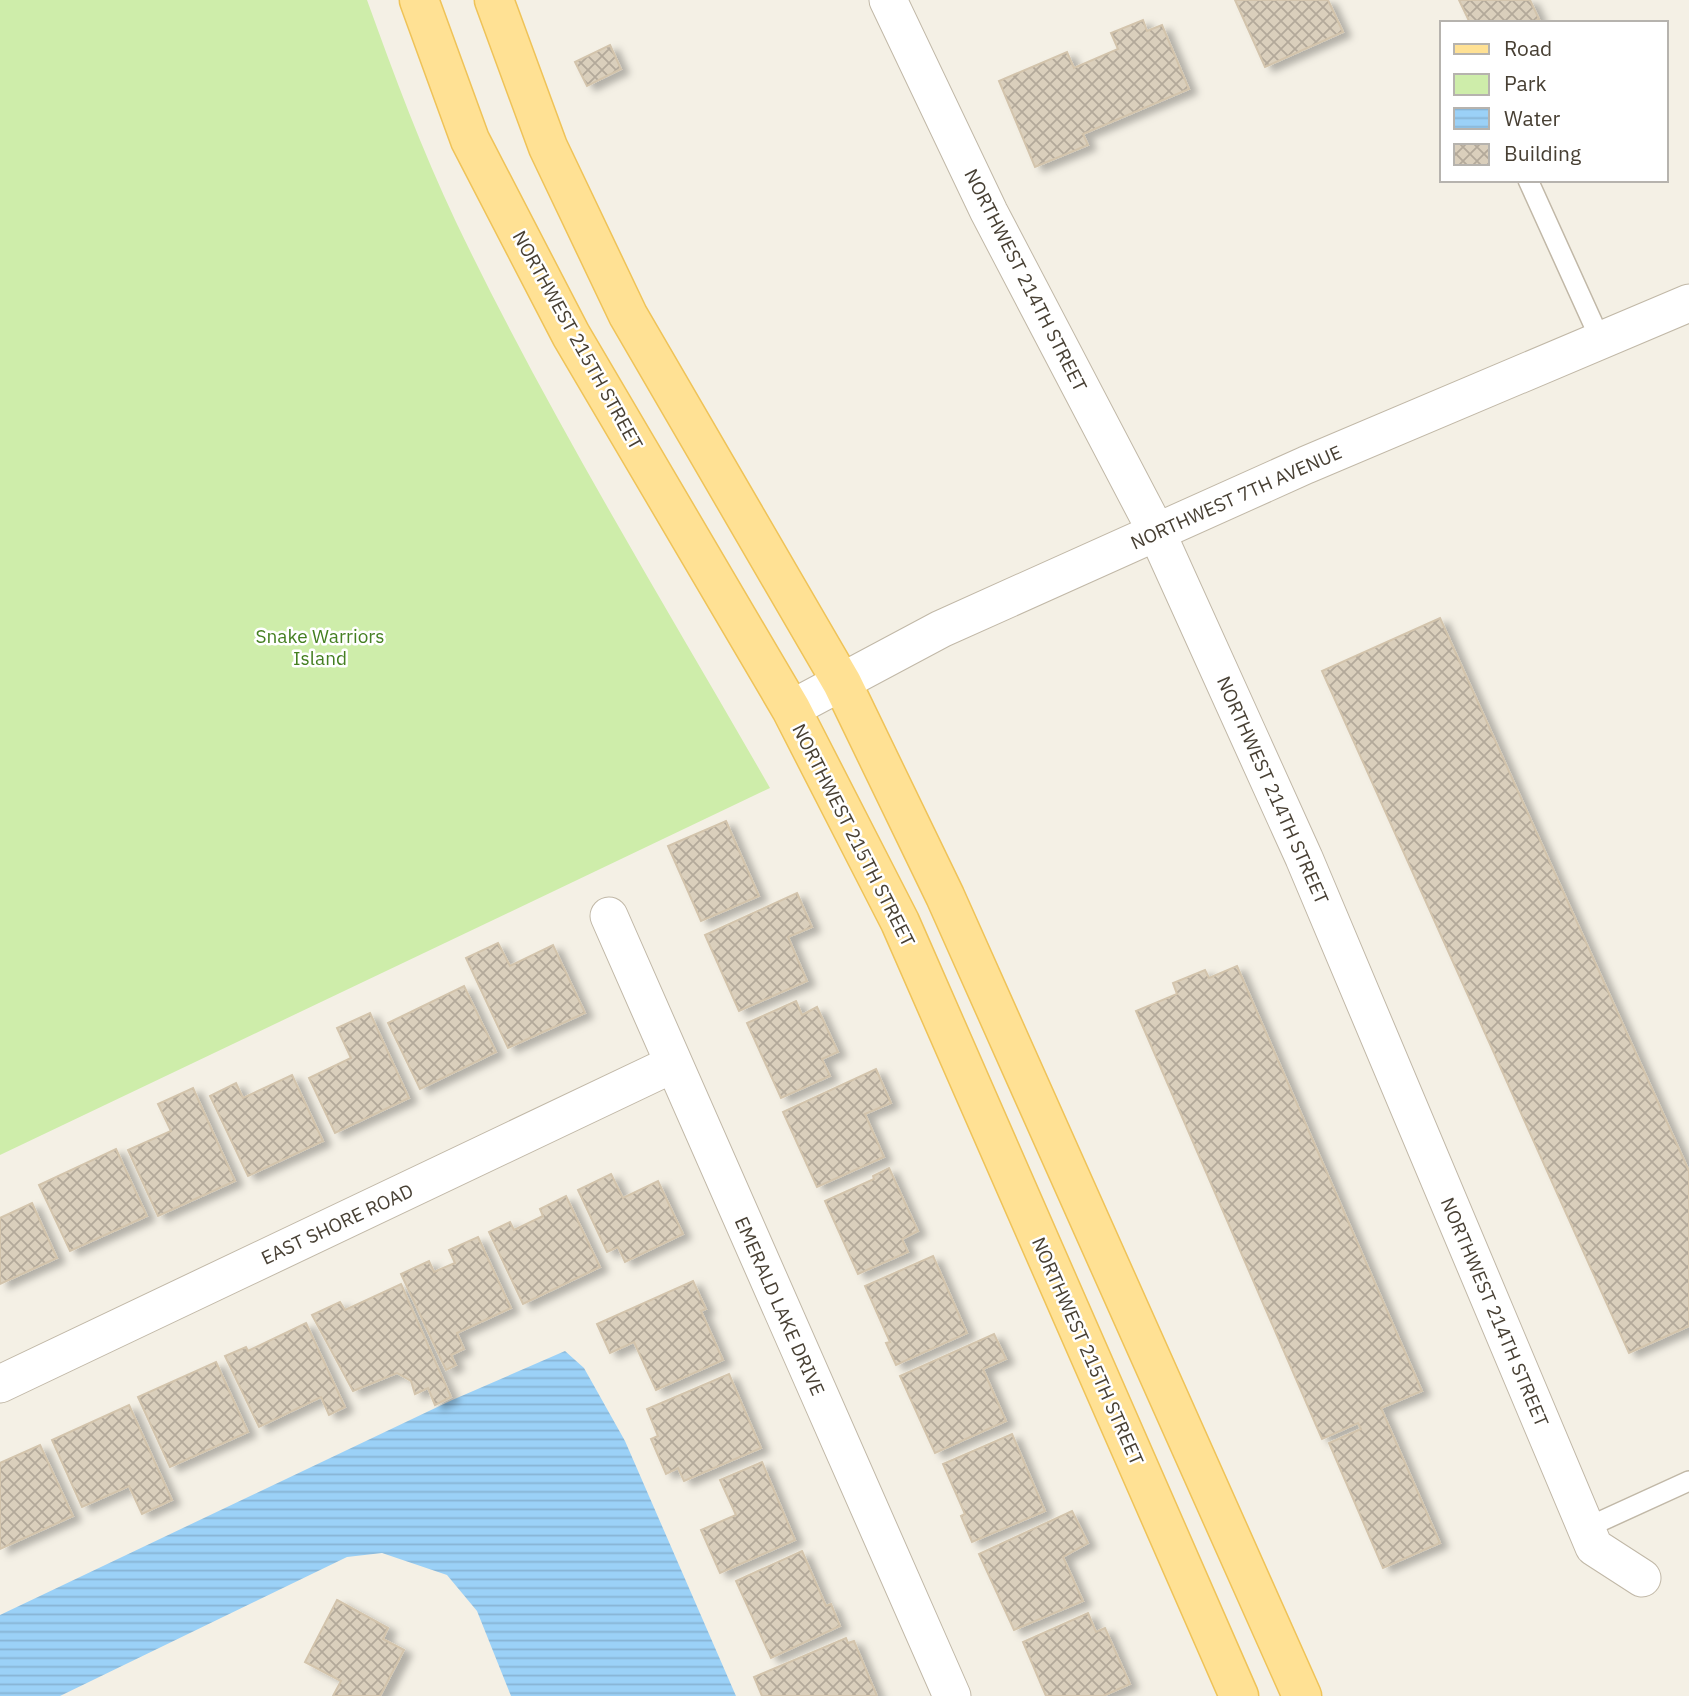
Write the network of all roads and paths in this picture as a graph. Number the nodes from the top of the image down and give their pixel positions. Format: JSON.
{"nodes":[{"id":1,"x":419,"y":0,"type":"edge"},
{"id":2,"x":494,"y":0,"type":"edge"},
{"id":3,"x":888,"y":0,"type":"edge"},
{"id":4,"x":1529,"y":182,"type":"edge"},
{"id":5,"x":1689,"y":303,"type":"edge"},
{"id":6,"x":1601,"y":341,"type":"junction"},
{"id":7,"x":1157,"y":533,"type":"junction"},
{"id":8,"x":842,"y":683,"type":"junction"},
{"id":9,"x":791,"y":709,"type":"junction"},
{"id":10,"x":609,"y":916,"type":"dead end"},
{"id":11,"x":673,"y":1064,"type":"junction"},
{"id":12,"x":0,"y":1384,"type":"edge"},
{"id":13,"x":1689,"y":1481,"type":"edge"},
{"id":14,"x":1586,"y":1528,"type":"junction"},
{"id":15,"x":1642,"y":1578,"type":"dead end"},
{"id":16,"x":952,"y":1696,"type":"edge"},
{"id":17,"x":1239,"y":1696,"type":"edge"},
{"id":18,"x":1302,"y":1696,"type":"edge"}],
"edges":[{"from":1,"to":9,"type":"main road","name":"NORTHWEST 215TH STREET"},
{"from":2,"to":8,"type":"main road"},
{"from":3,"to":7,"type":"street","name":"NORTHWEST 214TH STREET"},
{"from":4,"to":6,"type":"lane"},
{"from":5,"to":6,"type":"street","name":"NORTHWEST 7TH AVENUE"},
{"from":6,"to":7,"type":"street","name":"NORTHWEST 7TH AVENUE"},
{"from":7,"to":8,"type":"street","name":"NORTHWEST 7TH AVENUE"},
{"from":7,"to":14,"type":"street","name":"NORTHWEST 214TH STREET"},
{"from":8,"to":9,"type":"street","name":"NORTHWEST 7TH AVENUE"},
{"from":8,"to":18,"type":"main road"},
{"from":9,"to":17,"type":"main road","name":"NORTHWEST 215TH STREET"},
{"from":10,"to":11,"type":"street","name":"EMERALD LAKE DRIVE"},
{"from":11,"to":12,"type":"street","name":"EAST SHORE ROAD"},
{"from":11,"to":16,"type":"street","name":"EMERALD LAKE DRIVE"},
{"from":13,"to":14,"type":"lane"},
{"from":14,"to":15,"type":"street","name":"NORTHWEST 214TH STREET"}]}
